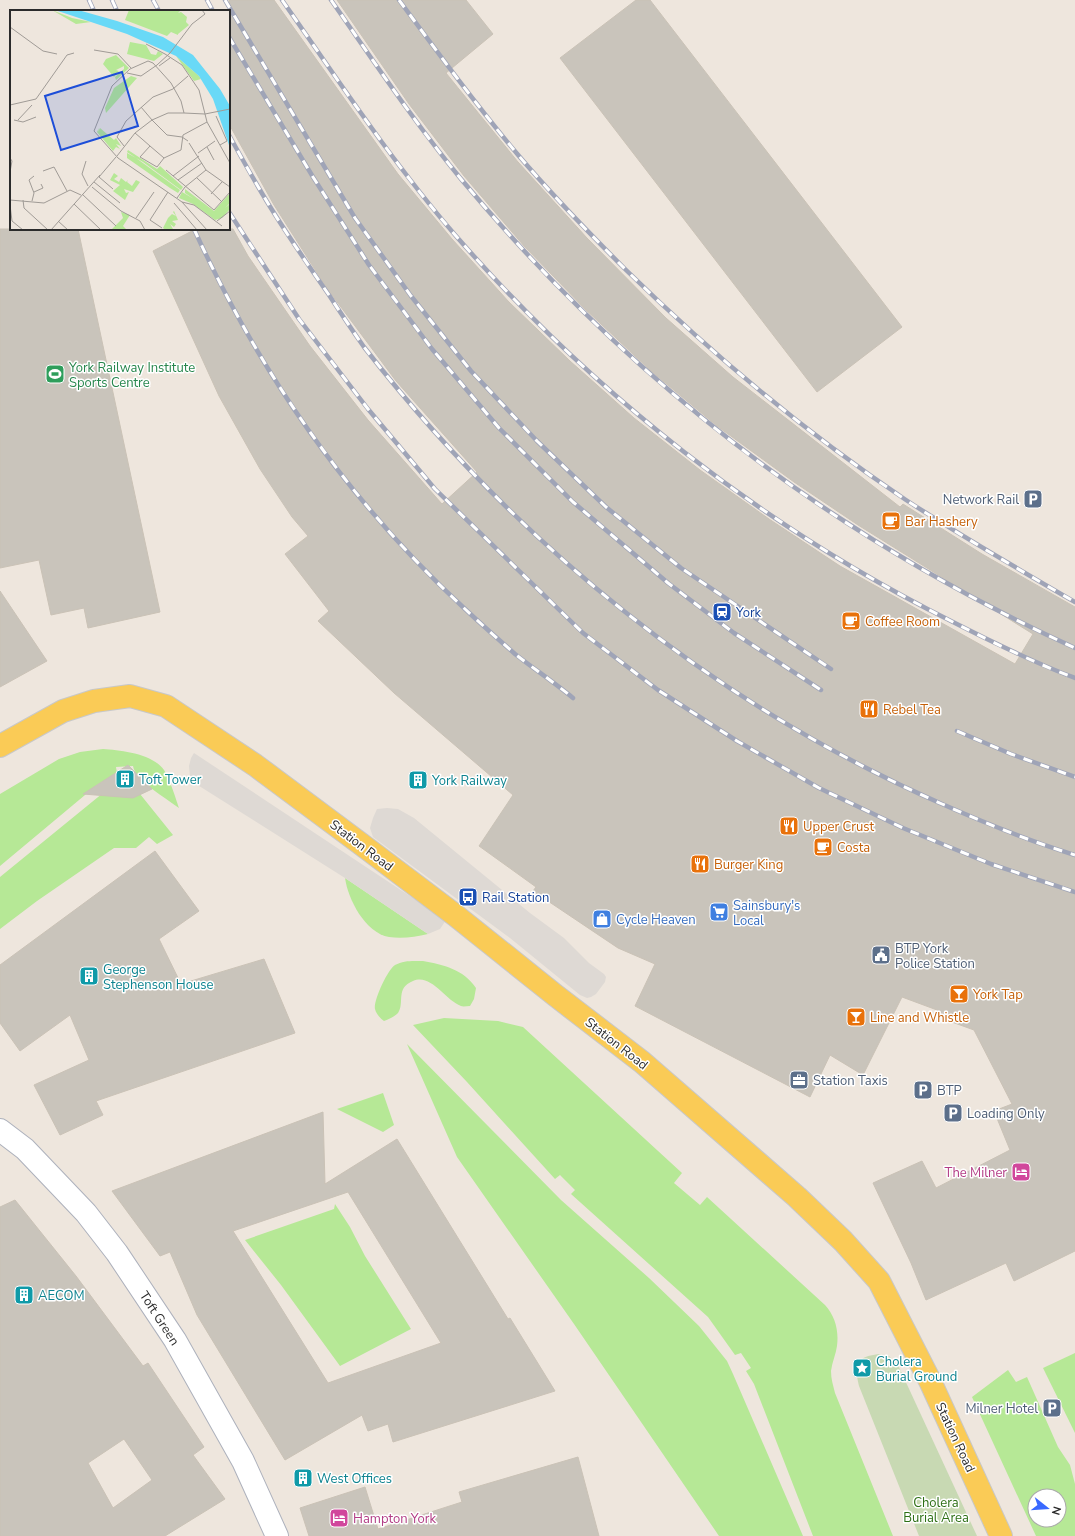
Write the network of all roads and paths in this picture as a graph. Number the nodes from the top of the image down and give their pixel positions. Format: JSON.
{"nodes":[{"id":1,"x":0,"y":746,"type":"edge"},
{"id":2,"x":0,"y":1130,"type":"edge"},
{"id":3,"x":277,"y":1536,"type":"edge"},
{"id":4,"x":1002,"y":1536,"type":"edge"}],
"edges":[{"from":1,"to":4,"type":"main road","name":"Station Road"},
{"from":2,"to":3,"type":"street","name":"Toft Green"}]}
